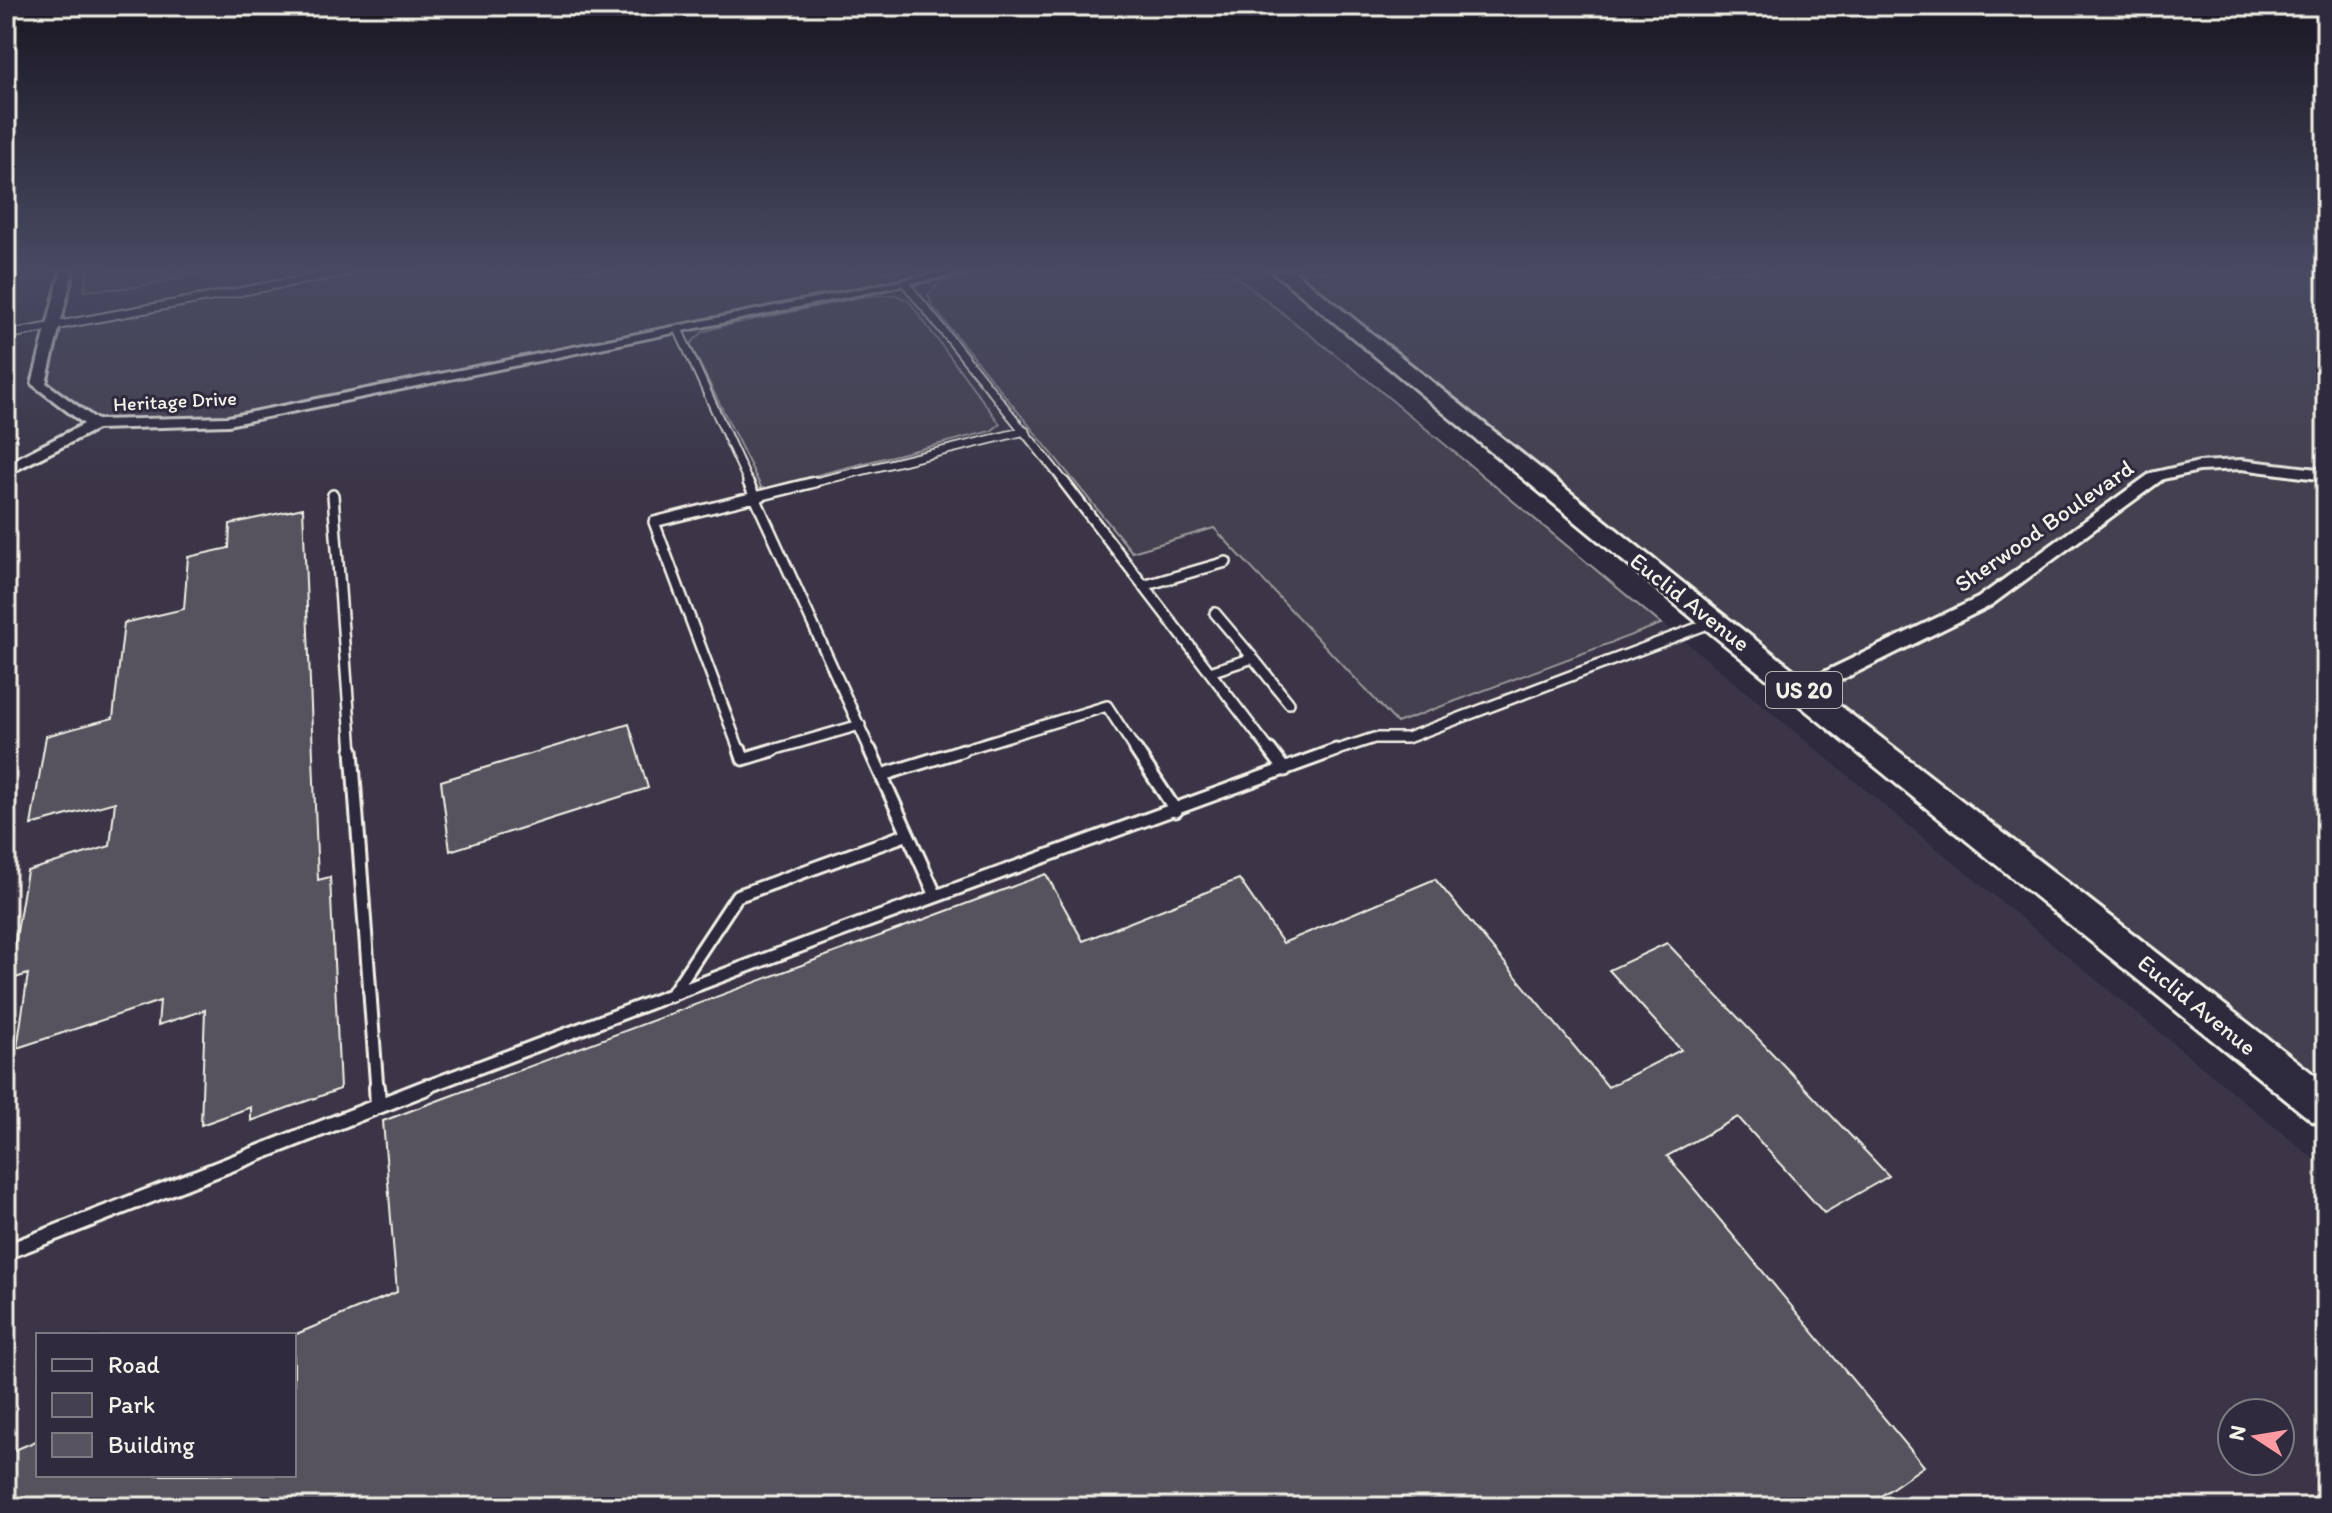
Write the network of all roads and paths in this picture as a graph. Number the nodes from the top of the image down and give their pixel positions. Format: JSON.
{"nodes":[{"id":1,"x":49,"y":342,"type":"edge"},
{"id":2,"x":616,"y":342,"type":"edge"},
{"id":3,"x":684,"y":342,"type":"edge"},
{"id":4,"x":953,"y":342,"type":"edge"},
{"id":5,"x":1369,"y":342,"type":"edge"},
{"id":6,"x":94,"y":425,"type":"junction"},
{"id":7,"x":1025,"y":431,"type":"junction"},
{"id":8,"x":6,"y":470,"type":"edge"},
{"id":9,"x":2326,"y":475,"type":"edge"},
{"id":10,"x":333,"y":495,"type":"dead end"},
{"id":11,"x":755,"y":499,"type":"junction"},
{"id":12,"x":1226,"y":562,"type":"dead end"},
{"id":13,"x":1143,"y":586,"type":"junction"},
{"id":14,"x":1215,"y":613,"type":"dead end"},
{"id":15,"x":1714,"y":622,"type":"junction"},
{"id":16,"x":1253,"y":658,"type":"junction"},
{"id":17,"x":1210,"y":672,"type":"junction"},
{"id":18,"x":1804,"y":690,"type":"junction"},
{"id":19,"x":1289,"y":703,"type":"dead end"},
{"id":20,"x":860,"y":725,"type":"junction"},
{"id":21,"x":1285,"y":770,"type":"junction"},
{"id":22,"x":882,"y":775,"type":"junction"},
{"id":23,"x":1176,"y":811,"type":"junction"},
{"id":24,"x":908,"y":834,"type":"junction"},
{"id":25,"x":936,"y":896,"type":"junction"},
{"id":26,"x":671,"y":996,"type":"junction"},
{"id":27,"x":378,"y":1106,"type":"junction"},
{"id":28,"x":2326,"y":1108,"type":"edge"},
{"id":29,"x":6,"y":1252,"type":"edge"}],
"edges":[{"from":1,"to":6,"type":"street"},
{"from":2,"to":6,"type":"street","name":"Heritage Drive"},
{"from":3,"to":11,"type":"lane"},
{"from":4,"to":7,"type":"lane"},
{"from":5,"to":15,"type":"main road","name":"Euclid Avenue","number":"US 20"},
{"from":6,"to":8,"type":"street","name":"Heritage Drive"},
{"from":7,"to":11,"type":"lane"},
{"from":7,"to":13,"type":"lane"},
{"from":9,"to":18,"type":"street","name":"Sherwood Boulevard"},
{"from":10,"to":27,"type":"lane"},
{"from":11,"to":20,"type":"lane"},
{"from":11,"to":20,"type":"lane"},
{"from":12,"to":13,"type":"lane"},
{"from":13,"to":17,"type":"lane"},
{"from":14,"to":16,"type":"lane"},
{"from":15,"to":18,"type":"main road","name":"Euclid Avenue","number":"US 20"},
{"from":15,"to":21,"type":"lane"},
{"from":16,"to":17,"type":"lane"},
{"from":16,"to":19,"type":"lane"},
{"from":17,"to":21,"type":"lane"},
{"from":18,"to":28,"type":"main road","name":"Euclid Avenue","number":"US 20"},
{"from":20,"to":22,"type":"lane"},
{"from":21,"to":23,"type":"lane"},
{"from":22,"to":23,"type":"lane"},
{"from":22,"to":24,"type":"lane"},
{"from":23,"to":25,"type":"lane"},
{"from":24,"to":25,"type":"lane"},
{"from":24,"to":26,"type":"lane"},
{"from":25,"to":26,"type":"lane"},
{"from":26,"to":27,"type":"lane"},
{"from":27,"to":29,"type":"lane"}]}
